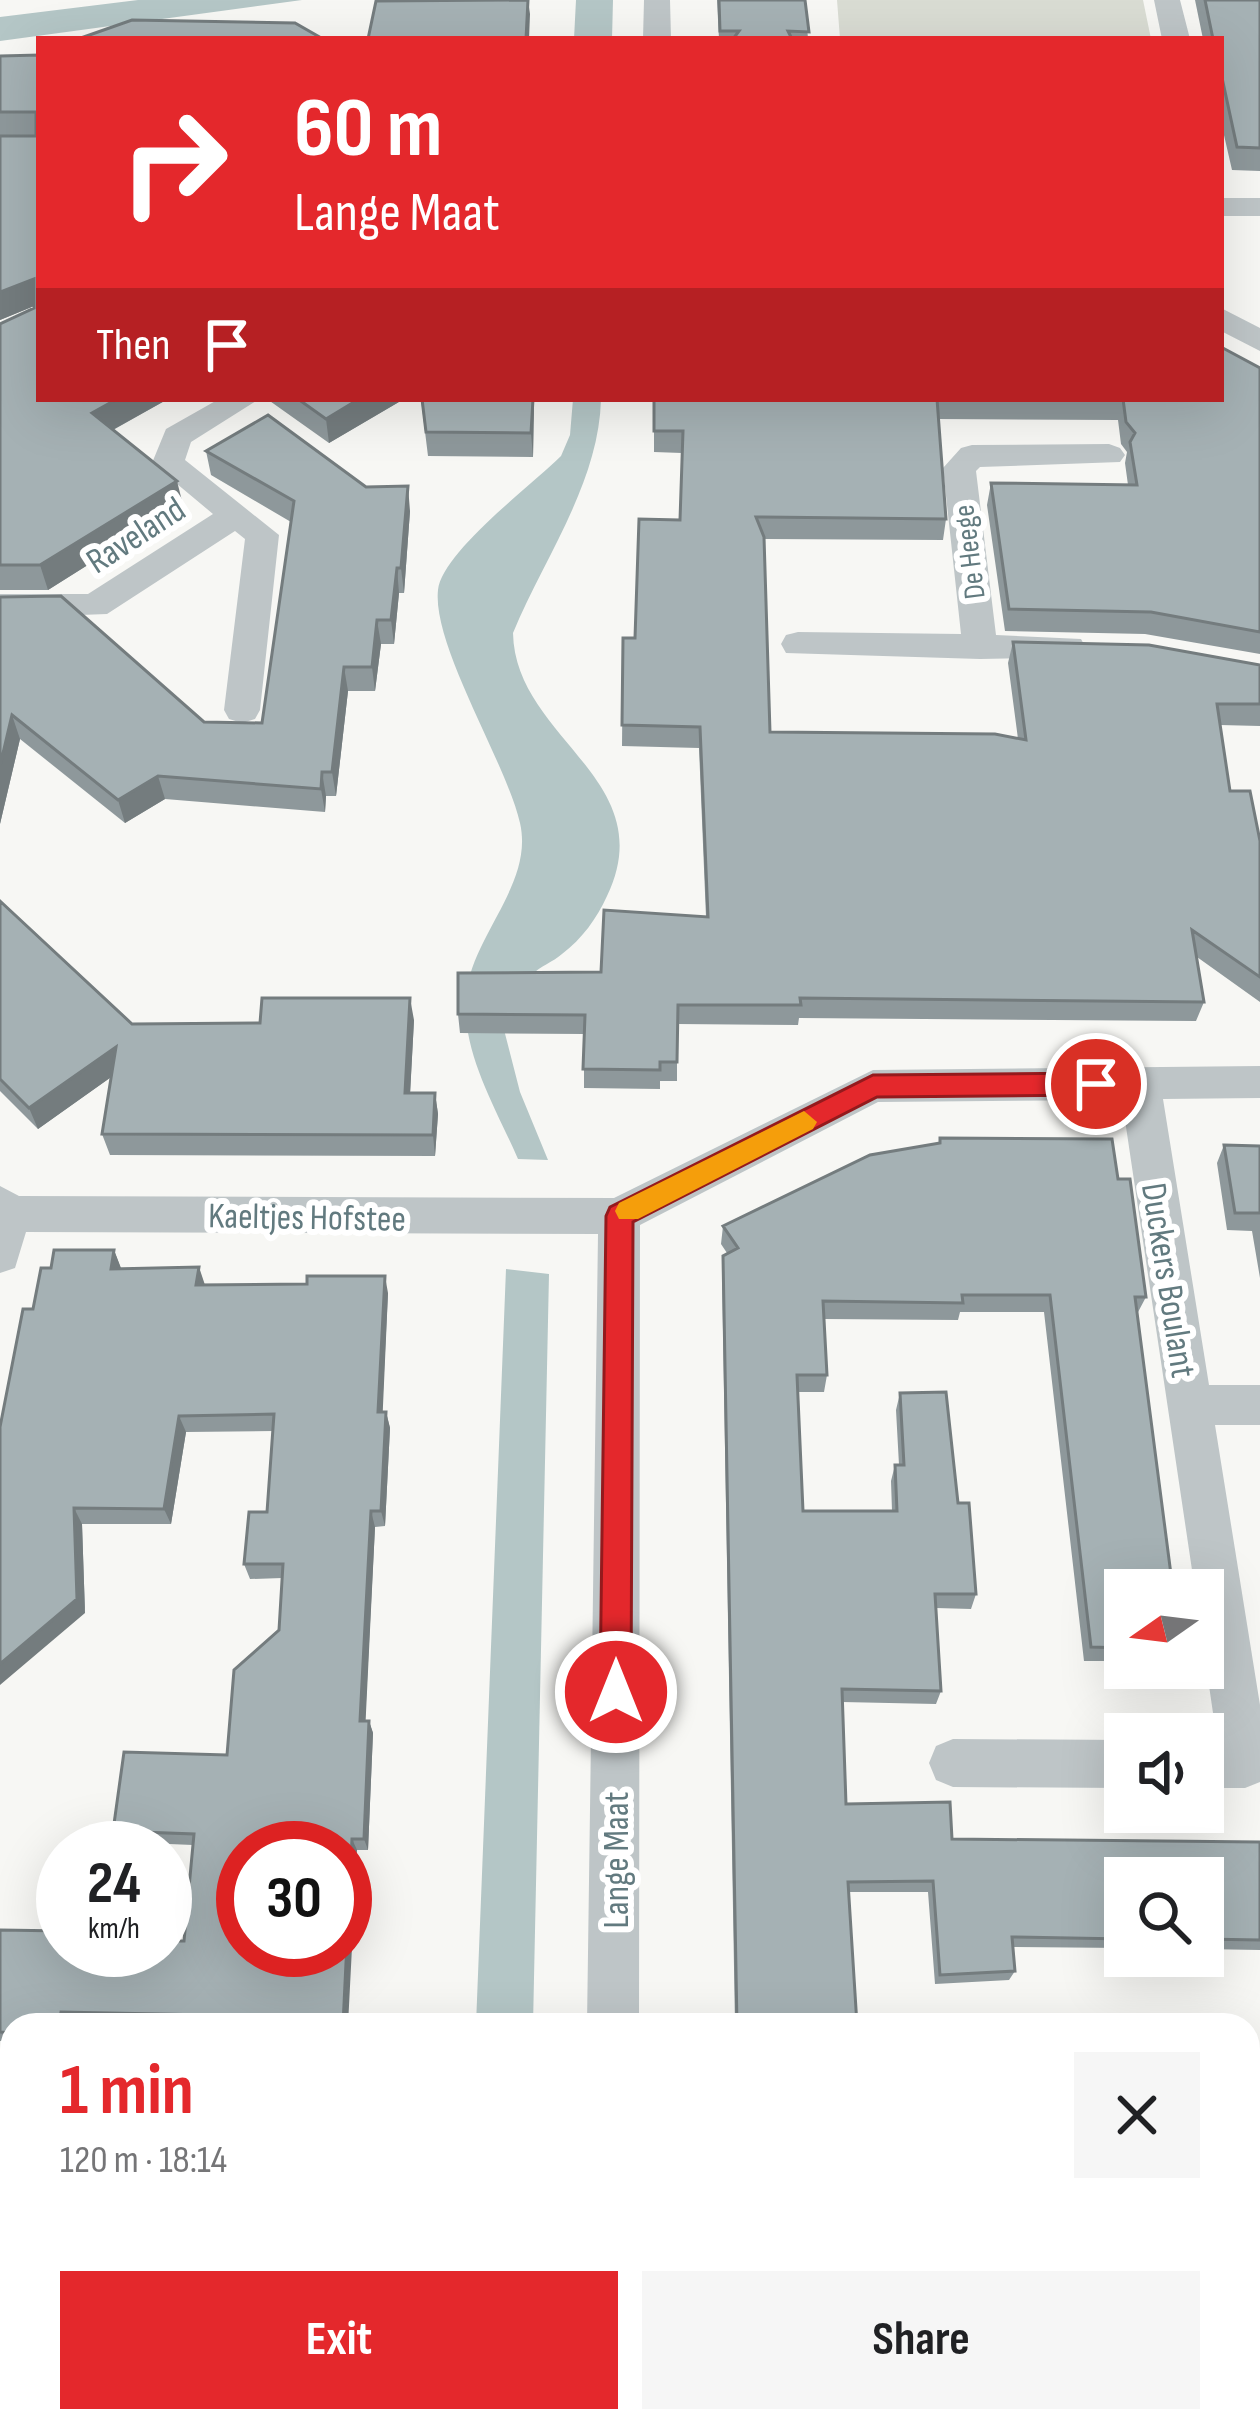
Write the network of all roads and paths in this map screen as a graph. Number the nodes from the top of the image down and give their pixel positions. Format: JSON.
{"nodes":[{"id":1,"x":657,"y":0,"type":"edge"},
{"id":2,"x":1167,"y":0,"type":"edge"},
{"id":3,"x":657,"y":36,"type":"edge"},
{"id":4,"x":1174,"y":36,"type":"edge"},
{"id":5,"x":1224,"y":207,"type":"edge"},
{"id":6,"x":1260,"y":207,"type":"edge"},
{"id":7,"x":1224,"y":320,"type":"edge"},
{"id":8,"x":1260,"y":341,"type":"edge"},
{"id":9,"x":239,"y":402,"type":"edge"},
{"id":10,"x":1109,"y":455,"type":"dead end"},
{"id":11,"x":236,"y":515,"type":"junction"},
{"id":12,"x":0,"y":606,"type":"edge"},
{"id":13,"x":798,"y":644,"type":"dead end"},
{"id":14,"x":980,"y":647,"type":"junction"},
{"id":15,"x":1101,"y":649,"type":"edge"},
{"id":16,"x":242,"y":710,"type":"dead end"},
{"id":17,"x":1260,"y":1082,"type":"edge"},
{"id":18,"x":1140,"y":1084,"type":"junction"},
{"id":19,"x":4,"y":1209,"type":"edge"},
{"id":20,"x":619,"y":1216,"type":"junction"},
{"id":21,"x":0,"y":1256,"type":"edge"},
{"id":22,"x":1190,"y":1405,"type":"junction"},
{"id":23,"x":1260,"y":1405,"type":"edge"},
{"id":24,"x":953,"y":1763,"type":"dead end"},
{"id":25,"x":1104,"y":1764,"type":"edge"},
{"id":26,"x":1224,"y":1764,"type":"edge"},
{"id":27,"x":613,"y":2013,"type":"edge"}],
"edges":[{"from":1,"to":3,"type":"street"},
{"from":2,"to":4,"type":"street"},
{"from":5,"to":6,"type":"street"},
{"from":7,"to":8,"type":"street"},
{"from":9,"to":11,"type":"street","name":"Raveland"},
{"from":10,"to":14,"type":"street","name":"De Heege"},
{"from":11,"to":12,"type":"street","name":"Raveland"},
{"from":11,"to":16,"type":"street","name":"Raveland"},
{"from":13,"to":14,"type":"street","name":"De Heege"},
{"from":14,"to":15,"type":"street","name":"De Heege"},
{"from":17,"to":18,"type":"street"},
{"from":18,"to":20,"type":"street"},
{"from":18,"to":22,"type":"street","name":"Duckers Boulant"},
{"from":19,"to":20,"type":"street","name":"Kaeltjes Hofstee"},
{"from":19,"to":21,"type":"street"},
{"from":20,"to":27,"type":"street","name":"Lange Maat"},
{"from":22,"to":23,"type":"street","name":"Duckers Boulant"},
{"from":22,"to":26,"type":"street","name":"Duckers Boulant"},
{"from":24,"to":25,"type":"street"}]}
